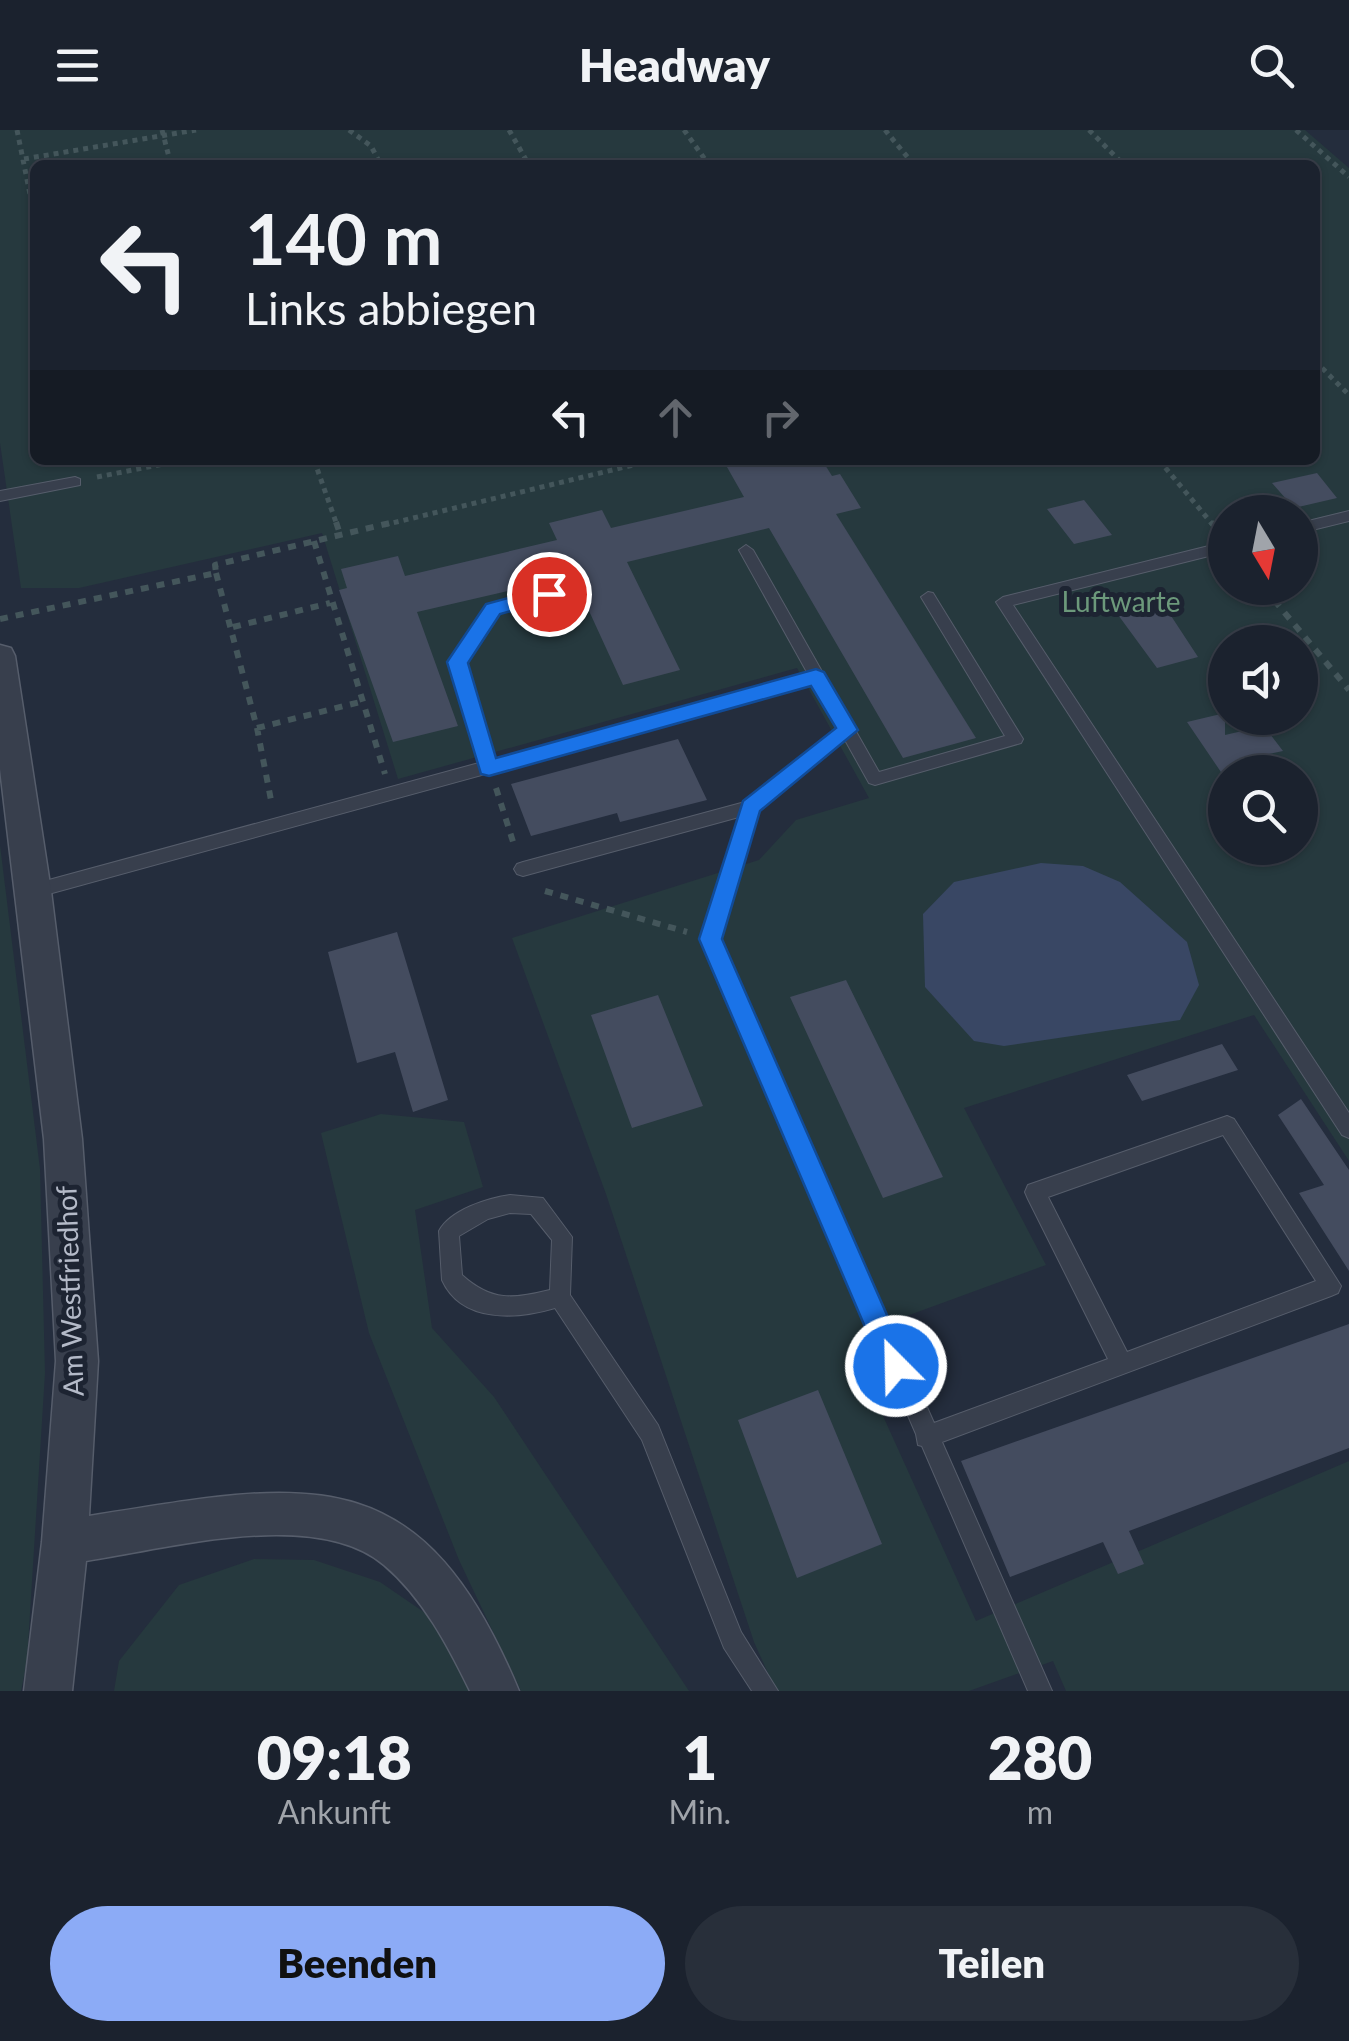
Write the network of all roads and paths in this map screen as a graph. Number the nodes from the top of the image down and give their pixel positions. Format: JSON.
{"nodes":[{"id":1,"x":17,"y":130,"type":"edge"},
{"id":2,"x":196,"y":130,"type":"edge"},
{"id":3,"x":349,"y":130,"type":"edge"},
{"id":4,"x":508,"y":130,"type":"edge"},
{"id":5,"x":684,"y":130,"type":"edge"},
{"id":6,"x":885,"y":130,"type":"edge"},
{"id":7,"x":1089,"y":130,"type":"edge"},
{"id":8,"x":1296,"y":130,"type":"edge"},
{"id":9,"x":162,"y":132,"type":"edge"},
{"id":10,"x":24,"y":159,"type":"junction"},
{"id":11,"x":170,"y":160,"type":"edge"},
{"id":12,"x":378,"y":160,"type":"edge"},
{"id":13,"x":526,"y":160,"type":"edge"},
{"id":14,"x":706,"y":160,"type":"edge"},
{"id":15,"x":910,"y":160,"type":"edge"},
{"id":16,"x":1119,"y":160,"type":"edge"},
{"id":17,"x":1349,"y":176,"type":"edge"},
{"id":18,"x":30,"y":192,"type":"edge"},
{"id":19,"x":1320,"y":365,"type":"edge"},
{"id":20,"x":1349,"y":395,"type":"edge"},
{"id":21,"x":159,"y":465,"type":"edge"},
{"id":22,"x":316,"y":465,"type":"edge"},
{"id":23,"x":633,"y":465,"type":"edge"},
{"id":24,"x":1163,"y":465,"type":"edge"},
{"id":25,"x":75,"y":482,"type":"joint"},
{"id":26,"x":0,"y":496,"type":"edge"},
{"id":27,"x":1349,"y":516,"type":"edge"},
{"id":28,"x":1208,"y":522,"type":"edge"},
{"id":29,"x":1318,"y":524,"type":"edge"},
{"id":30,"x":340,"y":535,"type":"junction"},
{"id":31,"x":314,"y":540,"type":"junction"},
{"id":32,"x":1208,"y":548,"type":"edge"},
{"id":33,"x":746,"y":550,"type":"dead end"},
{"id":34,"x":216,"y":573,"type":"junction"},
{"id":35,"x":549,"y":594,"type":"dead end"},
{"id":36,"x":928,"y":596,"type":"dead end"},
{"id":37,"x":330,"y":602,"type":"junction"},
{"id":38,"x":1278,"y":605,"type":"edge"},
{"id":39,"x":0,"y":619,"type":"edge"},
{"id":40,"x":233,"y":627,"type":"junction"},
{"id":41,"x":0,"y":656,"type":"edge"},
{"id":42,"x":816,"y":677,"type":"junction"},
{"id":43,"x":1349,"y":690,"type":"edge"},
{"id":44,"x":360,"y":702,"type":"junction"},
{"id":45,"x":257,"y":728,"type":"junction"},
{"id":46,"x":847,"y":730,"type":"junction"},
{"id":47,"x":489,"y":768,"type":"junction"},
{"id":48,"x":398,"y":792,"type":"junction"},
{"id":49,"x":750,"y":806,"type":"junction"},
{"id":50,"x":275,"y":826,"type":"junction"},
{"id":51,"x":523,"y":869,"type":"dead end"},
{"id":52,"x":34,"y":892,"type":"junction"},
{"id":53,"x":1349,"y":1129,"type":"edge"},
{"id":54,"x":560,"y":1298,"type":"junction"},
{"id":55,"x":1122,"y":1364,"type":"junction"},
{"id":56,"x":926,"y":1437,"type":"junction"},
{"id":57,"x":65,"y":1542,"type":"junction"},
{"id":58,"x":48,"y":1691,"type":"edge"},
{"id":59,"x":495,"y":1691,"type":"edge"},
{"id":60,"x":766,"y":1691,"type":"edge"},
{"id":61,"x":1040,"y":1691,"type":"edge"}],
"edges":[{"from":1,"to":10,"type":"path"},
{"from":2,"to":9,"type":"path"},
{"from":3,"to":12,"type":"path"},
{"from":4,"to":13,"type":"path"},
{"from":5,"to":14,"type":"path"},
{"from":6,"to":15,"type":"path"},
{"from":7,"to":16,"type":"path"},
{"from":8,"to":17,"type":"path"},
{"from":9,"to":10,"type":"path"},
{"from":9,"to":11,"type":"path"},
{"from":10,"to":18,"type":"path"},
{"from":19,"to":20,"type":"path"},
{"from":21,"to":25,"type":"path"},
{"from":22,"to":30,"type":"path"},
{"from":23,"to":30,"type":"path"},
{"from":24,"to":28,"type":"path"},
{"from":25,"to":26,"type":"lane"},
{"from":27,"to":29,"type":"lane"},
{"from":30,"to":31,"type":"path"},
{"from":31,"to":34,"type":"path"},
{"from":31,"to":37,"type":"path"},
{"from":32,"to":53,"type":"lane"},
{"from":33,"to":42,"type":"lane"},
{"from":34,"to":39,"type":"path"},
{"from":34,"to":40,"type":"path"},
{"from":35,"to":47,"type":"lane"},
{"from":36,"to":46,"type":"lane"},
{"from":37,"to":40,"type":"path"},
{"from":37,"to":44,"type":"path"},
{"from":38,"to":43,"type":"path"},
{"from":40,"to":45,"type":"path"},
{"from":41,"to":52,"type":"street","name":"Am Westfriedhof"},
{"from":42,"to":46,"type":"lane"},
{"from":42,"to":47,"type":"lane"},
{"from":44,"to":45,"type":"path"},
{"from":44,"to":48,"type":"path"},
{"from":45,"to":50,"type":"path"},
{"from":46,"to":49,"type":"lane"},
{"from":47,"to":48,"type":"lane"},
{"from":48,"to":50,"type":"lane"},
{"from":49,"to":51,"type":"lane"},
{"from":49,"to":56,"type":"lane"},
{"from":50,"to":52,"type":"lane"},
{"from":52,"to":57,"type":"street","name":"Am Westfriedhof"},
{"from":54,"to":54,"type":"lane"},
{"from":54,"to":60,"type":"lane"},
{"from":55,"to":55,"type":"lane"},
{"from":55,"to":56,"type":"lane"},
{"from":56,"to":61,"type":"lane"},
{"from":57,"to":58,"type":"street","name":"Am Westfriedhof"},
{"from":57,"to":59,"type":"street"}]}
